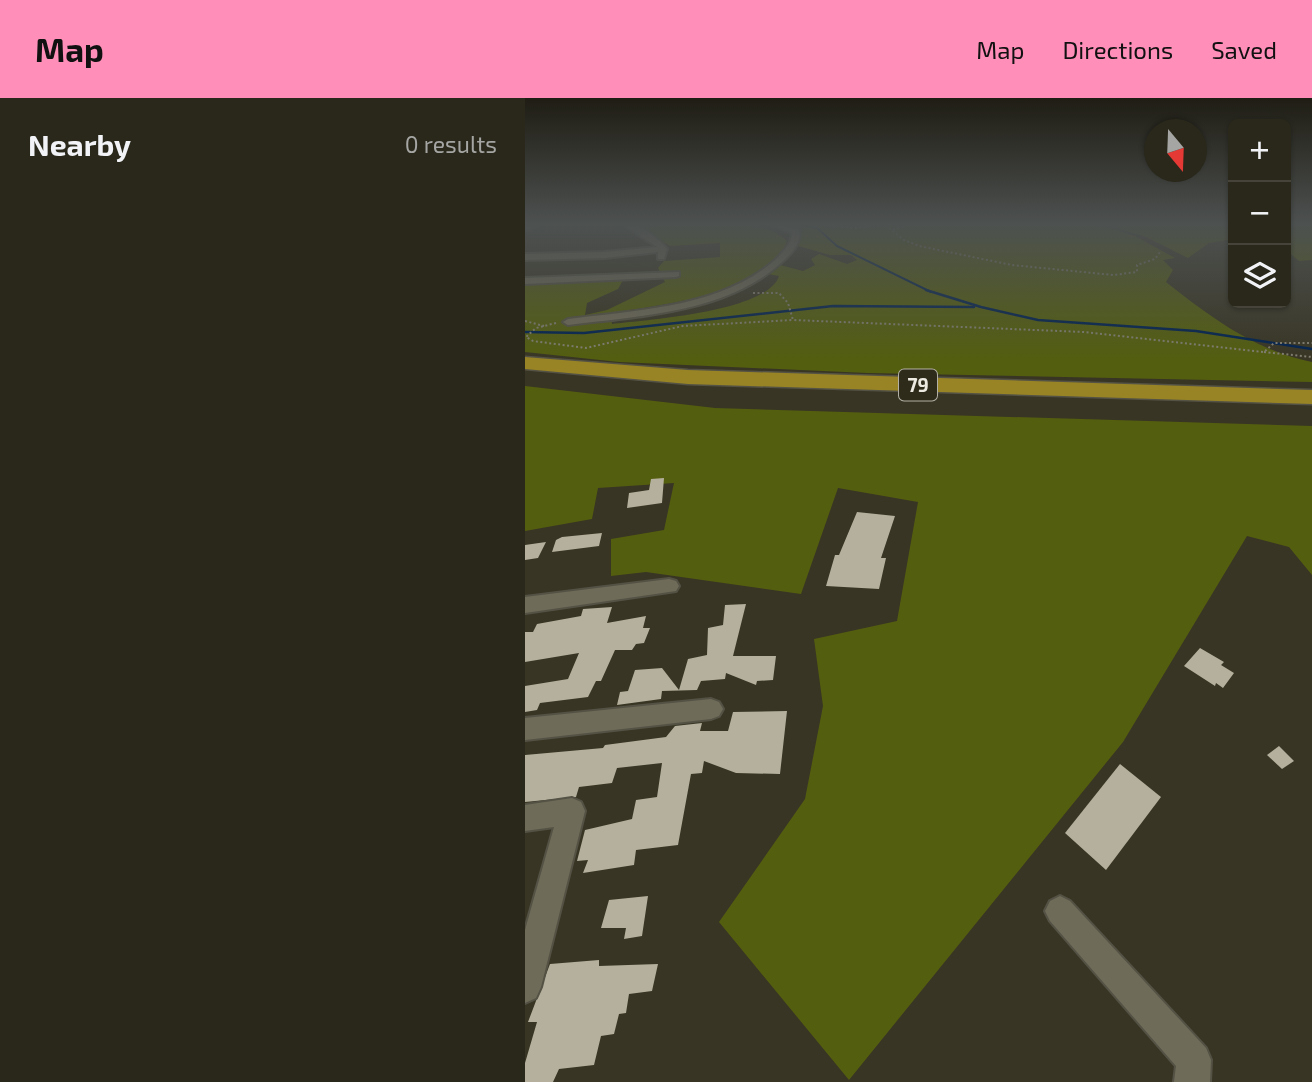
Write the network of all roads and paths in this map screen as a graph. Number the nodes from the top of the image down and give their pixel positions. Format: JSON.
{"nodes":[{"id":1,"x":639,"y":269,"type":"edge"},
{"id":2,"x":770,"y":269,"type":"edge"},
{"id":3,"x":1052,"y":269,"type":"edge"},
{"id":4,"x":1137,"y":269,"type":"edge"},
{"id":5,"x":629,"y":272,"type":"dead end"},
{"id":6,"x":676,"y":274,"type":"dead end"},
{"id":7,"x":525,"y":281,"type":"edge"},
{"id":8,"x":751,"y":292,"type":"dead end"},
{"id":9,"x":793,"y":320,"type":"junction"},
{"id":10,"x":525,"y":321,"type":"edge"},
{"id":11,"x":568,"y":322,"type":"dead end"},
{"id":12,"x":1312,"y":343,"type":"edge"},
{"id":13,"x":1263,"y":352,"type":"junction"},
{"id":14,"x":1312,"y":358,"type":"edge"},
{"id":15,"x":525,"y":363,"type":"edge"},
{"id":16,"x":525,"y":379,"type":"edge"},
{"id":17,"x":1312,"y":397,"type":"edge"},
{"id":18,"x":1312,"y":411,"type":"edge"},
{"id":19,"x":669,"y":586,"type":"dead end"},
{"id":20,"x":525,"y":606,"type":"edge"},
{"id":21,"x":711,"y":709,"type":"dead end"},
{"id":22,"x":525,"y":729,"type":"edge"},
{"id":23,"x":525,"y":818,"type":"edge"},
{"id":24,"x":1060,"y":911,"type":"dead end"},
{"id":25,"x":525,"y":987,"type":"edge"},
{"id":26,"x":1192,"y":1082,"type":"edge"}],
"edges":[{"from":1,"to":5,"type":"street"},
{"from":2,"to":11,"type":"street"},
{"from":3,"to":4,"type":"path"},
{"from":6,"to":7,"type":"street"},
{"from":8,"to":9,"type":"path"},
{"from":9,"to":10,"type":"path"},
{"from":9,"to":13,"type":"path"},
{"from":12,"to":13,"type":"path"},
{"from":13,"to":14,"type":"path"},
{"from":15,"to":17,"type":"highway","number":"79"},
{"from":16,"to":18,"type":"highway","number":"79"},
{"from":19,"to":20,"type":"street"},
{"from":21,"to":22,"type":"street"},
{"from":23,"to":25,"type":"street"},
{"from":24,"to":26,"type":"street"}]}
